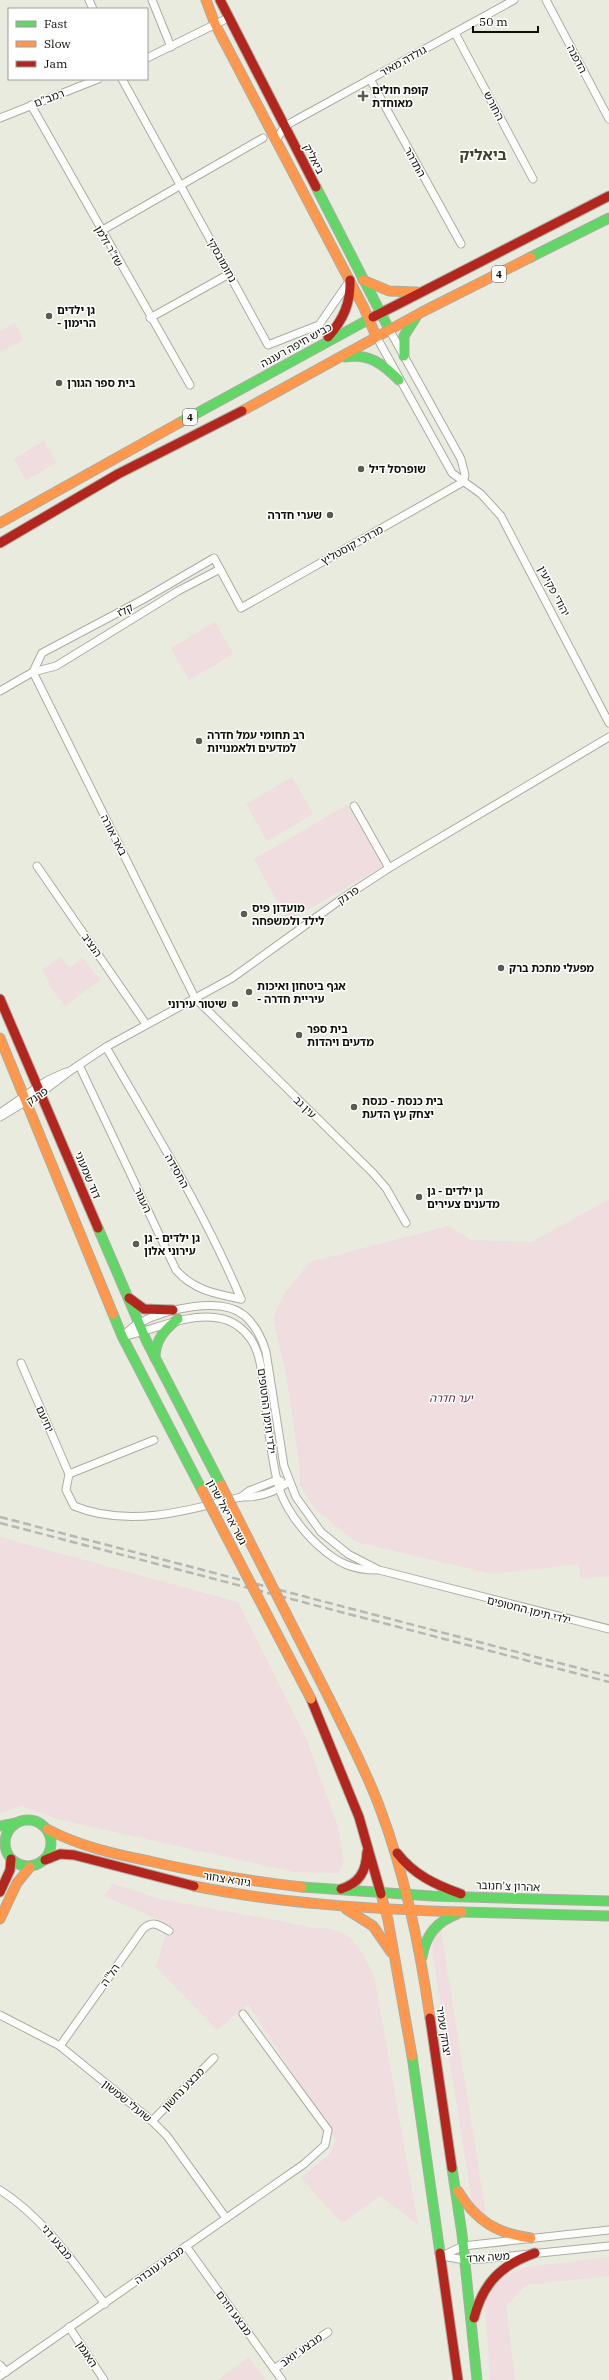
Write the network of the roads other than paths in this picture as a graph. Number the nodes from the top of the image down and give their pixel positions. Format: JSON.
{"nodes":[{"id":1,"x":152,"y":0,"type":"edge"},
{"id":2,"x":206,"y":0,"type":"edge"},
{"id":3,"x":220,"y":0,"type":"edge"},
{"id":4,"x":514,"y":0,"type":"edge"},
{"id":5,"x":546,"y":0,"type":"edge"},
{"id":6,"x":228,"y":18,"type":"junction"},
{"id":7,"x":215,"y":24,"type":"junction"},
{"id":8,"x":454,"y":33,"type":"junction"},
{"id":9,"x":171,"y":47,"type":"junction"},
{"id":10,"x":148,"y":58,"type":"edge"},
{"id":11,"x":370,"y":79,"type":"junction"},
{"id":12,"x":95,"y":80,"type":"edge"},
{"id":13,"x":123,"y":80,"type":"edge"},
{"id":14,"x":31,"y":105,"type":"junction"},
{"id":15,"x":0,"y":118,"type":"edge"},
{"id":16,"x":609,"y":119,"type":"edge"},
{"id":17,"x":284,"y":127,"type":"junction"},
{"id":18,"x":263,"y":138,"type":"dead end"},
{"id":19,"x":277,"y":139,"type":"junction"},
{"id":20,"x":533,"y":179,"type":"dead end"},
{"id":21,"x":180,"y":185,"type":"junction"},
{"id":22,"x":609,"y":196,"type":"edge"},
{"id":23,"x":609,"y":218,"type":"edge"},
{"id":24,"x":101,"y":231,"type":"junction"},
{"id":25,"x":461,"y":244,"type":"dead end"},
{"id":26,"x":229,"y":274,"type":"junction"},
{"id":27,"x":350,"y":280,"type":"junction"},
{"id":28,"x":363,"y":280,"type":"junction"},
{"id":29,"x":423,"y":291,"type":"junction"},
{"id":30,"x":422,"y":312,"type":"junction"},
{"id":31,"x":381,"y":313,"type":"junction"},
{"id":32,"x":150,"y":318,"type":"junction"},
{"id":33,"x":369,"y":319,"type":"junction"},
{"id":34,"x":389,"y":329,"type":"junction"},
{"id":35,"x":376,"y":336,"type":"junction"},
{"id":36,"x":319,"y":345,"type":"junction"},
{"id":37,"x":404,"y":356,"type":"junction"},
{"id":38,"x":330,"y":363,"type":"junction"},
{"id":39,"x":399,"y":380,"type":"junction"},
{"id":40,"x":190,"y":386,"type":"dead end"},
{"id":41,"x":463,"y":482,"type":"junction"},
{"id":42,"x":0,"y":523,"type":"edge"},
{"id":43,"x":0,"y":543,"type":"edge"},
{"id":44,"x":220,"y":569,"type":"junction"},
{"id":45,"x":33,"y":672,"type":"junction"},
{"id":46,"x":0,"y":690,"type":"edge"},
{"id":47,"x":609,"y":723,"type":"edge"},
{"id":48,"x":609,"y":737,"type":"edge"},
{"id":49,"x":354,"y":806,"type":"dead end"},
{"id":50,"x":37,"y":866,"type":"dead end"},
{"id":51,"x":389,"y":868,"type":"junction"},
{"id":52,"x":0,"y":998,"type":"edge"},
{"id":53,"x":196,"y":998,"type":"junction"},
{"id":54,"x":146,"y":1024,"type":"junction"},
{"id":55,"x":0,"y":1038,"type":"edge"},
{"id":56,"x":106,"y":1047,"type":"junction"},
{"id":57,"x":79,"y":1065,"type":"junction"},
{"id":58,"x":39,"y":1090,"type":"junction"},
{"id":59,"x":26,"y":1099,"type":"junction"},
{"id":60,"x":0,"y":1113,"type":"edge"},
{"id":61,"x":0,"y":1117,"type":"edge"},
{"id":62,"x":406,"y":1223,"type":"dead end"},
{"id":63,"x":126,"y":1295,"type":"junction"},
{"id":64,"x":241,"y":1299,"type":"joint"},
{"id":65,"x":173,"y":1310,"type":"junction"},
{"id":66,"x":178,"y":1319,"type":"junction"},
{"id":67,"x":138,"y":1323,"type":"junction"},
{"id":68,"x":142,"y":1332,"type":"junction"},
{"id":69,"x":122,"y":1336,"type":"junction"},
{"id":70,"x":155,"y":1360,"type":"junction"},
{"id":71,"x":21,"y":1363,"type":"dead end"},
{"id":72,"x":154,"y":1440,"type":"dead end"},
{"id":73,"x":69,"y":1474,"type":"junction"},
{"id":74,"x":277,"y":1480,"type":"junction"},
{"id":75,"x":289,"y":1482,"type":"junction"},
{"id":76,"x":279,"y":1489,"type":"junction"},
{"id":77,"x":241,"y":1497,"type":"junction"},
{"id":78,"x":379,"y":1570,"type":"junction"},
{"id":79,"x":609,"y":1629,"type":"edge"},
{"id":80,"x":330,"y":1700,"type":"joint"},
{"id":81,"x":16,"y":1823,"type":"junction"},
{"id":82,"x":0,"y":1826,"type":"edge"},
{"id":83,"x":47,"y":1829,"type":"junction"},
{"id":84,"x":3,"y":1842,"type":"edge"},
{"id":85,"x":366,"y":1842,"type":"junction"},
{"id":86,"x":394,"y":1848,"type":"junction"},
{"id":87,"x":11,"y":1859,"type":"junction"},
{"id":88,"x":45,"y":1860,"type":"junction"},
{"id":89,"x":30,"y":1867,"type":"junction"},
{"id":90,"x":332,"y":1890,"type":"junction"},
{"id":91,"x":0,"y":1892,"type":"edge"},
{"id":92,"x":382,"y":1895,"type":"junction"},
{"id":93,"x":407,"y":1896,"type":"junction"},
{"id":94,"x":475,"y":1897,"type":"junction"},
{"id":95,"x":609,"y":1901,"type":"edge"},
{"id":96,"x":325,"y":1903,"type":"junction"},
{"id":97,"x":385,"y":1910,"type":"junction"},
{"id":98,"x":410,"y":1910,"type":"junction"},
{"id":99,"x":465,"y":1912,"type":"junction"},
{"id":100,"x":609,"y":1916,"type":"edge"},
{"id":101,"x":0,"y":1919,"type":"edge"},
{"id":102,"x":169,"y":1931,"type":"dead end"},
{"id":103,"x":422,"y":1963,"type":"junction"},
{"id":104,"x":397,"y":1965,"type":"junction"},
{"id":105,"x":243,"y":2014,"type":"dead end"},
{"id":106,"x":0,"y":2015,"type":"edge"},
{"id":107,"x":60,"y":2046,"type":"junction"},
{"id":108,"x":214,"y":2058,"type":"dead end"},
{"id":109,"x":152,"y":2121,"type":"junction"},
{"id":110,"x":453,"y":2180,"type":"junction"},
{"id":111,"x":0,"y":2190,"type":"edge"},
{"id":112,"x":226,"y":2218,"type":"junction"},
{"id":113,"x":609,"y":2230,"type":"edge"},
{"id":114,"x":531,"y":2238,"type":"junction"},
{"id":115,"x":186,"y":2246,"type":"junction"},
{"id":116,"x":463,"y":2246,"type":"junction"},
{"id":117,"x":609,"y":2246,"type":"edge"},
{"id":118,"x":535,"y":2253,"type":"junction"},
{"id":119,"x":442,"y":2256,"type":"junction"},
{"id":120,"x":465,"y":2260,"type":"junction"},
{"id":121,"x":105,"y":2304,"type":"junction"},
{"id":122,"x":69,"y":2327,"type":"junction"},
{"id":123,"x":471,"y":2328,"type":"junction"},
{"id":124,"x":328,"y":2332,"type":"dead end"},
{"id":125,"x":0,"y":2365,"type":"edge"},
{"id":126,"x":274,"y":2369,"type":"junction"},
{"id":127,"x":3,"y":2374,"type":"edge"},
{"id":128,"x":104,"y":2380,"type":"edge"},
{"id":129,"x":282,"y":2380,"type":"edge"},
{"id":130,"x":458,"y":2380,"type":"edge"},
{"id":131,"x":477,"y":2380,"type":"edge"}],
"edges":[{"from":1,"to":9,"type":"street"},
{"from":2,"to":7,"type":"main road"},
{"from":3,"to":6,"type":"main road","name":"ביאליק"},
{"from":4,"to":8,"type":"street","name":"גולדה מאיר"},
{"from":5,"to":16,"type":"street","name":"הדפנה"},
{"from":6,"to":7,"type":"street"},
{"from":6,"to":17,"type":"main road","name":"ביאליק"},
{"from":7,"to":9,"type":"street"},
{"from":7,"to":19,"type":"main road"},
{"from":8,"to":11,"type":"street","name":"גולדה מאיר"},
{"from":8,"to":20,"type":"street","name":"החורש"},
{"from":9,"to":10,"type":"street"},
{"from":11,"to":17,"type":"street","name":"גולדה מאיר"},
{"from":11,"to":25,"type":"street","name":"התדהר"},
{"from":12,"to":14,"type":"street","name":"רמב\"ם"},
{"from":13,"to":21,"type":"street","name":"נחומובסקי"},
{"from":14,"to":15,"type":"street","name":"רמב\"ם"},
{"from":14,"to":24,"type":"street","name":"שז\"ר זלמן"},
{"from":17,"to":19,"type":"street"},
{"from":17,"to":28,"type":"main road","name":"ביאליק"},
{"from":18,"to":21,"type":"street"},
{"from":19,"to":27,"type":"main road"},
{"from":21,"to":24,"type":"street"},
{"from":21,"to":26,"type":"street","name":"נחומובסקי"},
{"from":22,"to":29,"type":"main road","name":"כביש חיפה רעננה","number":"4"},
{"from":23,"to":30,"type":"main road","number":"4"},
{"from":24,"to":32,"type":"street","name":"שז\"ר זלמן"},
{"from":26,"to":27,"type":"street","name":"נחומובסקי"},
{"from":26,"to":32,"type":"street"},
{"from":27,"to":33,"type":"main road"},
{"from":27,"to":36,"type":"main road"},
{"from":28,"to":29,"type":"main road"},
{"from":28,"to":31,"type":"main road","name":"ביאליק"},
{"from":29,"to":31,"type":"main road","name":"כביש חיפה רעננה","number":"4"},
{"from":30,"to":34,"type":"main road","number":"4"},
{"from":30,"to":37,"type":"main road"},
{"from":31,"to":33,"type":"main road","name":"כביש חיפה רעננה","number":"4"},
{"from":31,"to":34,"type":"main road","name":"ביאליק"},
{"from":32,"to":40,"type":"street","name":"שז\"ר זלמן"},
{"from":33,"to":35,"type":"main road","name":"יהודי פקיעין"},
{"from":33,"to":36,"type":"main road","name":"כביש חיפה רעננה","number":"4"},
{"from":34,"to":35,"type":"main road","number":"4"},
{"from":34,"to":37,"type":"street"},
{"from":35,"to":38,"type":"main road","number":"4"},
{"from":35,"to":39,"type":"street","name":"יהודי פקיעין"},
{"from":36,"to":42,"type":"main road","name":"כביש חיפה רעננה","number":"4"},
{"from":37,"to":41,"type":"street"},
{"from":38,"to":39,"type":"main road"},
{"from":38,"to":43,"type":"main road","number":"4"},
{"from":39,"to":41,"type":"street","name":"יהודי פקיעין"},
{"from":41,"to":44,"type":"street","name":"מרדכי קוסטליץ"},
{"from":41,"to":47,"type":"street","name":"יהודי פקיעין"},
{"from":44,"to":45,"type":"street","name":"קלז"},
{"from":44,"to":45,"type":"street","name":"קלז"},
{"from":45,"to":46,"type":"street","name":"קלז"},
{"from":45,"to":53,"type":"street","name":"באר אורה"},
{"from":48,"to":51,"type":"street","name":"פרנק"},
{"from":49,"to":51,"type":"street"},
{"from":50,"to":54,"type":"street","name":"הנציב"},
{"from":51,"to":53,"type":"street","name":"פרנק"},
{"from":52,"to":58,"type":"main road","name":"דוד שמעוני"},
{"from":53,"to":54,"type":"street","name":"פרנק"},
{"from":53,"to":62,"type":"street","name":"עין גב"},
{"from":54,"to":56,"type":"street","name":"פרנק"},
{"from":55,"to":59,"type":"main road"},
{"from":56,"to":57,"type":"street","name":"פרנק"},
{"from":56,"to":64,"type":"street","name":"החסידה"},
{"from":57,"to":58,"type":"street","name":"פרנק"},
{"from":57,"to":64,"type":"street","name":"העגור"},
{"from":58,"to":59,"type":"street","name":"פרנק"},
{"from":58,"to":63,"type":"main road","name":"דוד שמעוני"},
{"from":59,"to":60,"type":"street","name":"פרנק"},
{"from":59,"to":61,"type":"street","name":"פרנק"},
{"from":59,"to":69,"type":"main road"},
{"from":63,"to":65,"type":"main road"},
{"from":63,"to":67,"type":"main road","name":"דוד שמעוני"},
{"from":65,"to":67,"type":"street","name":"ילדי תימן החטופים"},
{"from":65,"to":75,"type":"street","name":"ילדי תימן החטופים"},
{"from":66,"to":68,"type":"street","name":"ילדי תימן החטופים"},
{"from":66,"to":70,"type":"main road"},
{"from":66,"to":74,"type":"street","name":"ילדי תימן החטופים"},
{"from":67,"to":68,"type":"main road","name":"דוד שמעוני"},
{"from":67,"to":69,"type":"street","name":"ילדי תימן החטופים"},
{"from":68,"to":69,"type":"street","name":"ילדי תימן החטופים"},
{"from":68,"to":70,"type":"main road","name":"דוד שמעוני"},
{"from":69,"to":85,"type":"main road","name":"גשר אריאל שרון","bridge":true},
{"from":70,"to":80,"type":"main road","name":"גשר אריאל שרון","bridge":true},
{"from":71,"to":73,"type":"street","name":"יחיעם"},
{"from":72,"to":73,"type":"street"},
{"from":73,"to":77,"type":"street","name":"יחיעם"},
{"from":74,"to":75,"type":"street"},
{"from":74,"to":76,"type":"street","name":"ילדי תימן החטופים"},
{"from":74,"to":77,"type":"street"},
{"from":75,"to":76,"type":"street"},
{"from":75,"to":78,"type":"street","name":"ילדי תימן החטופים"},
{"from":76,"to":77,"type":"street"},
{"from":76,"to":78,"type":"street","name":"ילדי תימן החטופים"},
{"from":78,"to":79,"type":"street","name":"ילדי תימן החטופים"},
{"from":80,"to":86,"type":"main road","name":"יצחק שמיר"},
{"from":81,"to":82,"type":"main road"},
{"from":81,"to":83,"type":"main road"},
{"from":81,"to":84,"type":"main road"},
{"from":83,"to":88,"type":"main road"},
{"from":83,"to":90,"type":"main road","name":"גיורא צחור"},
{"from":84,"to":87,"type":"main road"},
{"from":85,"to":90,"type":"main road"},
{"from":85,"to":92,"type":"main road"},
{"from":86,"to":93,"type":"main road","name":"יצחק שמיר"},
{"from":86,"to":94,"type":"main road"},
{"from":87,"to":89,"type":"main road"},
{"from":87,"to":91,"type":"main road"},
{"from":88,"to":89,"type":"main road"},
{"from":88,"to":96,"type":"main road","name":"גיורא צחור"},
{"from":89,"to":101,"type":"main road"},
{"from":90,"to":92,"type":"main road","name":"גיורא צחור"},
{"from":92,"to":93,"type":"main road","name":"גיורא צחור"},
{"from":92,"to":97,"type":"main road"},
{"from":93,"to":94,"type":"main road","name":"אהרון צ'חנובר"},
{"from":93,"to":98,"type":"main road","name":"יצחק שמיר"},
{"from":94,"to":95,"type":"main road","name":"אהרון צ'חנובר"},
{"from":96,"to":97,"type":"main road","name":"גיורא צחור"},
{"from":96,"to":104,"type":"main road"},
{"from":97,"to":98,"type":"main road","name":"גיורא צחור"},
{"from":97,"to":104,"type":"main road"},
{"from":98,"to":99,"type":"main road"},
{"from":98,"to":103,"type":"main road","name":"יצחק שמיר"},
{"from":99,"to":100,"type":"main road"},
{"from":99,"to":103,"type":"main road"},
{"from":102,"to":107,"type":"street","name":"הל\"ה"},
{"from":103,"to":110,"type":"main road","name":"יצחק שמיר"},
{"from":104,"to":119,"type":"main road"},
{"from":105,"to":112,"type":"street","name":"מבצע עובדה"},
{"from":106,"to":107,"type":"street","name":"שועלי שמשון"},
{"from":107,"to":109,"type":"street","name":"שועלי שמשון"},
{"from":108,"to":109,"type":"street","name":"מבצע נחשון"},
{"from":109,"to":112,"type":"street","name":"שועלי שמשון"},
{"from":110,"to":114,"type":"main road"},
{"from":110,"to":116,"type":"main road","name":"יצחק שמיר"},
{"from":111,"to":121,"type":"street","name":"מבצע דני"},
{"from":112,"to":115,"type":"street","name":"מבצע עובדה"},
{"from":113,"to":114,"type":"street","name":"משה ארד"},
{"from":114,"to":116,"type":"street","name":"משה ארד"},
{"from":115,"to":121,"type":"street","name":"מבצע עובדה"},
{"from":115,"to":126,"type":"street","name":"מבצע חירם"},
{"from":116,"to":119,"type":"street","name":"משה ארד"},
{"from":116,"to":120,"type":"main road","name":"יצחק שמיר"},
{"from":117,"to":118,"type":"street","name":"משה ארד"},
{"from":118,"to":120,"type":"street","name":"משה ארד"},
{"from":118,"to":123,"type":"main road"},
{"from":119,"to":120,"type":"street","name":"משה ארד"},
{"from":119,"to":130,"type":"main road"},
{"from":120,"to":123,"type":"main road","name":"יצחק שמיר"},
{"from":121,"to":122,"type":"street","name":"מבצע עובדה"},
{"from":122,"to":127,"type":"street","name":"מבצע עובדה"},
{"from":122,"to":128,"type":"street","name":"האגמן"},
{"from":123,"to":131,"type":"main road","name":"יצחק שמיר"},
{"from":124,"to":126,"type":"street","name":"מבצע יואב"},
{"from":125,"to":127,"type":"street"},
{"from":126,"to":129,"type":"street","name":"מבצע חירם"}]}
